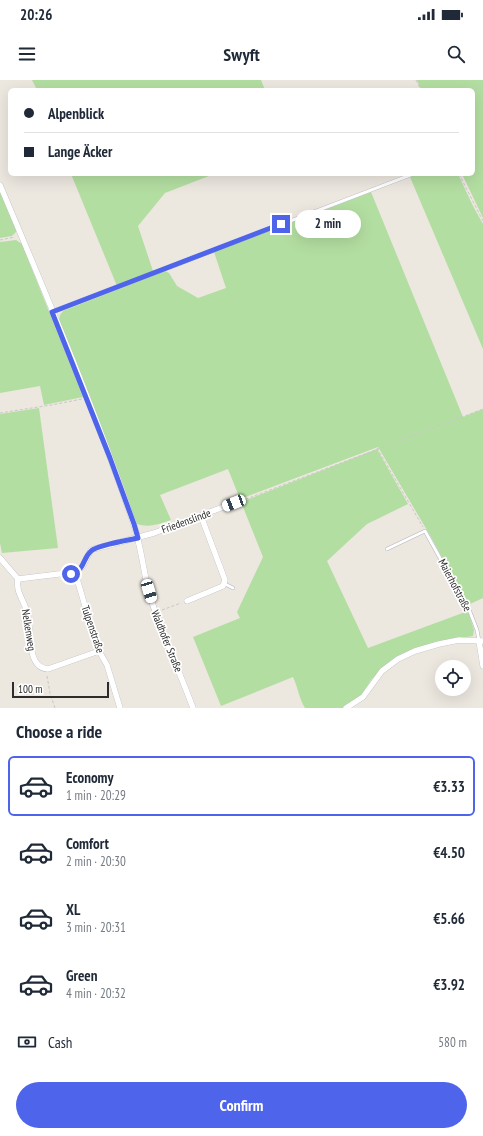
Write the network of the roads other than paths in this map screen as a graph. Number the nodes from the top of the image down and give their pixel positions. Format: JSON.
{"nodes":[{"id":1,"x":408,"y":176,"type":"edge"},
{"id":2,"x":0,"y":185,"type":"edge"},
{"id":3,"x":52,"y":312,"type":"junction"},
{"id":4,"x":234,"y":503,"type":"road end"},
{"id":5,"x":200,"y":516,"type":"junction"},
{"id":6,"x":138,"y":538,"type":"junction"},
{"id":7,"x":387,"y":549,"type":"dead end"},
{"id":8,"x":0,"y":558,"type":"edge"},
{"id":9,"x":75,"y":572,"type":"junction"},
{"id":10,"x":18,"y":579,"type":"junction"},
{"id":11,"x":225,"y":584,"type":"junction"},
{"id":12,"x":233,"y":588,"type":"dead end"},
{"id":13,"x":187,"y":601,"type":"road end"},
{"id":14,"x":481,"y":641,"type":"edge"},
{"id":15,"x":99,"y":651,"type":"junction"},
{"id":16,"x":483,"y":666,"type":"edge"},
{"id":17,"x":120,"y":708,"type":"edge"},
{"id":18,"x":194,"y":708,"type":"edge"},
{"id":19,"x":346,"y":708,"type":"edge"}],
"edges":[{"from":1,"to":3,"type":"lane"},
{"from":2,"to":3,"type":"street","name":"Waldhofer Straße"},
{"from":3,"to":6,"type":"street","name":"Waldhofer Straße"},
{"from":4,"to":5,"type":"street","name":"Friedenslinde"},
{"from":5,"to":6,"type":"street","name":"Friedenslinde"},
{"from":5,"to":11,"type":"street"},
{"from":6,"to":9,"type":"street","name":"Friedenslinde"},
{"from":6,"to":18,"type":"street","name":"Waldhofer Straße"},
{"from":7,"to":14,"type":"lane","name":"Maierhofstraße"},
{"from":8,"to":10,"type":"street"},
{"from":9,"to":10,"type":"street"},
{"from":9,"to":15,"type":"street","name":"Tulpenstraße"},
{"from":10,"to":15,"type":"street","name":"Nelkenweg"},
{"from":11,"to":12,"type":"lane"},
{"from":11,"to":13,"type":"street"},
{"from":14,"to":16,"type":"street","name":"Maierhofstraße"},
{"from":14,"to":19,"type":"street"},
{"from":15,"to":17,"type":"street","name":"Tulpenstraße"}]}
